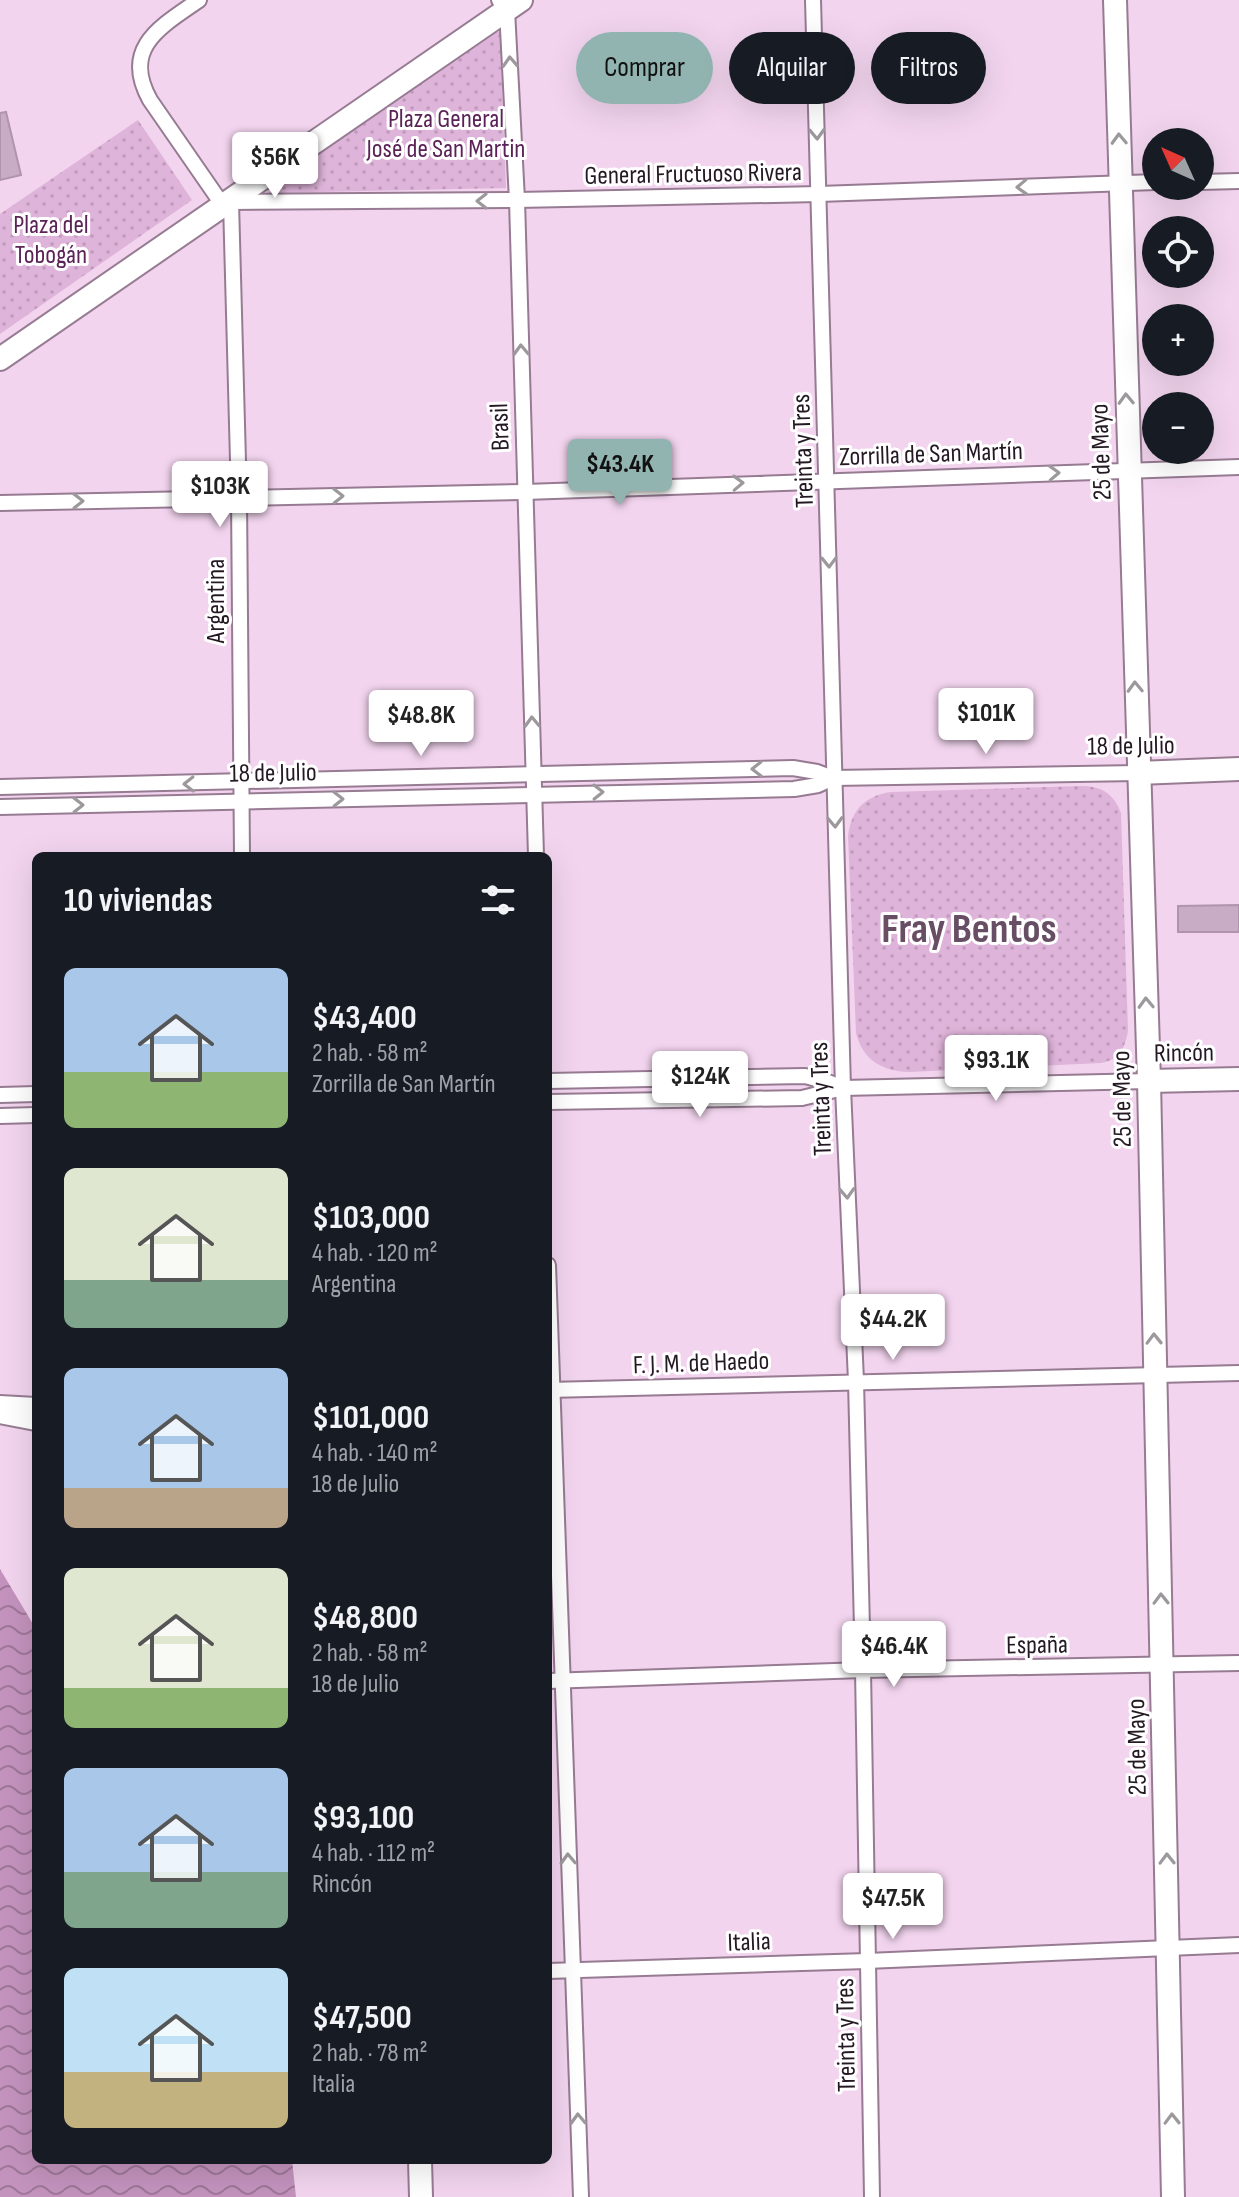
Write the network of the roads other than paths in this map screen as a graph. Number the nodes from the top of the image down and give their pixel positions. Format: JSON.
{"nodes":[{"id":1,"x":199,"y":0,"type":"edge"},
{"id":2,"x":813,"y":0,"type":"edge"},
{"id":3,"x":1115,"y":0,"type":"edge"},
{"id":4,"x":509,"y":3,"type":"edge"},
{"id":5,"x":1239,"y":181,"type":"edge"},
{"id":6,"x":1142,"y":182,"type":"edge"},
{"id":7,"x":1214,"y":182,"type":"edge"},
{"id":8,"x":1120,"y":183,"type":"junction"},
{"id":9,"x":819,"y":194,"type":"junction"},
{"id":10,"x":517,"y":200,"type":"junction"},
{"id":11,"x":227,"y":204,"type":"junction"},
{"id":12,"x":0,"y":359,"type":"edge"},
{"id":13,"x":1239,"y":467,"type":"edge"},
{"id":14,"x":1128,"y":471,"type":"junction"},
{"id":15,"x":827,"y":480,"type":"junction"},
{"id":16,"x":525,"y":492,"type":"junction"},
{"id":17,"x":239,"y":498,"type":"junction"},
{"id":18,"x":0,"y":503,"type":"edge"},
{"id":19,"x":1239,"y":769,"type":"edge"},
{"id":20,"x":1138,"y":773,"type":"junction"},
{"id":21,"x":533,"y":774,"type":"junction"},
{"id":22,"x":833,"y":778,"type":"junction"},
{"id":23,"x":240,"y":782,"type":"junction"},
{"id":24,"x":0,"y":787,"type":"edge"},
{"id":25,"x":534,"y":794,"type":"junction"},
{"id":26,"x":241,"y":801,"type":"junction"},
{"id":27,"x":0,"y":807,"type":"edge"},
{"id":28,"x":242,"y":852,"type":"edge"},
{"id":29,"x":536,"y":852,"type":"edge"},
{"id":30,"x":1239,"y":1079,"type":"edge"},
{"id":31,"x":552,"y":1081,"type":"edge"},
{"id":32,"x":1149,"y":1081,"type":"junction"},
{"id":33,"x":843,"y":1088,"type":"junction"},
{"id":34,"x":32,"y":1094,"type":"edge"},
{"id":35,"x":0,"y":1095,"type":"edge"},
{"id":36,"x":552,"y":1102,"type":"edge"},
{"id":37,"x":32,"y":1115,"type":"edge"},
{"id":38,"x":0,"y":1116,"type":"edge"},
{"id":39,"x":1239,"y":1373,"type":"edge"},
{"id":40,"x":1155,"y":1374,"type":"junction"},
{"id":41,"x":856,"y":1381,"type":"junction"},
{"id":42,"x":552,"y":1390,"type":"edge"},
{"id":43,"x":0,"y":1403,"type":"edge"},
{"id":44,"x":32,"y":1405,"type":"edge"},
{"id":45,"x":0,"y":1412,"type":"edge"},
{"id":46,"x":32,"y":1418,"type":"edge"},
{"id":47,"x":552,"y":1487,"type":"edge"},
{"id":48,"x":1239,"y":1663,"type":"edge"},
{"id":49,"x":1162,"y":1666,"type":"junction"},
{"id":50,"x":863,"y":1670,"type":"junction"},
{"id":51,"x":554,"y":1681,"type":"edge"},
{"id":52,"x":1239,"y":1945,"type":"edge"},
{"id":53,"x":1169,"y":1948,"type":"junction"},
{"id":54,"x":867,"y":1961,"type":"junction"},
{"id":55,"x":573,"y":1970,"type":"junction"},
{"id":56,"x":552,"y":1971,"type":"edge"},
{"id":57,"x":420,"y":2164,"type":"edge"},
{"id":58,"x":421,"y":2197,"type":"edge"},
{"id":59,"x":581,"y":2197,"type":"edge"},
{"id":60,"x":872,"y":2197,"type":"edge"},
{"id":61,"x":1173,"y":2197,"type":"edge"}],
"edges":[{"from":1,"to":11,"type":"street"},
{"from":2,"to":9,"type":"street","name":"Treinta y Tres","one_way":true},
{"from":8,"to":3,"type":"street","name":"25 de Mayo","one_way":true},
{"from":10,"to":4,"type":"street","name":"Brasil","one_way":true},
{"from":4,"to":11,"type":"street"},
{"from":5,"to":7,"type":"street"},
{"from":6,"to":8,"type":"street","name":"General Fructuoso Rivera"},
{"from":8,"to":9,"type":"street","name":"General Fructuoso Rivera","one_way":true},
{"from":14,"to":8,"type":"street","name":"25 de Mayo","one_way":true},
{"from":9,"to":10,"type":"street","name":"General Fructuoso Rivera"},
{"from":9,"to":15,"type":"street","name":"Treinta y Tres"},
{"from":10,"to":11,"type":"street","name":"General Fructuoso Rivera","one_way":true},
{"from":16,"to":10,"type":"street","name":"Brasil","one_way":true},
{"from":11,"to":12,"type":"street"},
{"from":11,"to":17,"type":"street","name":"Argentina"},
{"from":13,"to":14,"type":"street","name":"Zorrilla de San Martín"},
{"from":15,"to":14,"type":"street","name":"Zorrilla de San Martín","one_way":true},
{"from":20,"to":14,"type":"street","name":"25 de Mayo","one_way":true},
{"from":16,"to":15,"type":"street","name":"Zorrilla de San Martín","one_way":true},
{"from":15,"to":22,"type":"street","name":"Treinta y Tres","one_way":true},
{"from":17,"to":16,"type":"street","name":"Zorrilla de San Martín","one_way":true},
{"from":21,"to":16,"type":"street","name":"Brasil","one_way":true},
{"from":18,"to":17,"type":"street","name":"Zorrilla de San Martín","one_way":true},
{"from":17,"to":23,"type":"street","name":"Argentina"},
{"from":19,"to":20,"type":"street","name":"18 de Julio"},
{"from":20,"to":22,"type":"street","name":"18 de Julio"},
{"from":32,"to":20,"type":"street","name":"25 de Mayo","one_way":true},
{"from":22,"to":21,"type":"street","name":"18 de Julio","one_way":true},
{"from":21,"to":23,"type":"street","name":"18 de Julio"},
{"from":21,"to":25,"type":"street","name":"Brasil"},
{"from":25,"to":22,"type":"street","name":"18 de Julio","one_way":true},
{"from":22,"to":33,"type":"street","name":"Treinta y Tres","one_way":true},
{"from":23,"to":24,"type":"street","name":"18 de Julio","one_way":true},
{"from":23,"to":26,"type":"street","name":"Argentina"},
{"from":26,"to":25,"type":"street","name":"18 de Julio","one_way":true},
{"from":25,"to":29,"type":"street","name":"Brasil"},
{"from":27,"to":26,"type":"street","name":"18 de Julio","one_way":true},
{"from":26,"to":28,"type":"street","name":"Argentina"},
{"from":30,"to":32,"type":"street","name":"Rincón"},
{"from":31,"to":33,"type":"street","name":"Rincón"},
{"from":32,"to":33,"type":"street","name":"Rincón"},
{"from":40,"to":32,"type":"street","name":"25 de Mayo","one_way":true},
{"from":33,"to":36,"type":"street","name":"Rincón"},
{"from":33,"to":41,"type":"street","name":"Treinta y Tres","one_way":true},
{"from":34,"to":35,"type":"street"},
{"from":37,"to":38,"type":"street"},
{"from":39,"to":40,"type":"street","name":"F. J. M. de Haedo"},
{"from":40,"to":41,"type":"street","name":"F. J. M. de Haedo"},
{"from":49,"to":40,"type":"street","name":"25 de Mayo","one_way":true},
{"from":41,"to":42,"type":"street","name":"F. J. M. de Haedo"},
{"from":41,"to":50,"type":"street","name":"Treinta y Tres"},
{"from":43,"to":44,"type":"street"},
{"from":45,"to":46,"type":"street"},
{"from":47,"to":51,"type":"street"},
{"from":48,"to":49,"type":"street","name":"España"},
{"from":49,"to":50,"type":"street","name":"España"},
{"from":53,"to":49,"type":"street","name":"25 de Mayo","one_way":true},
{"from":50,"to":51,"type":"street","name":"España"},
{"from":50,"to":54,"type":"street","name":"Treinta y Tres"},
{"from":55,"to":51,"type":"street","one_way":true},
{"from":52,"to":53,"type":"street","name":"Italia"},
{"from":53,"to":54,"type":"street","name":"Italia"},
{"from":61,"to":53,"type":"street","name":"25 de Mayo","one_way":true},
{"from":54,"to":55,"type":"street","name":"Italia"},
{"from":54,"to":60,"type":"street","name":"Treinta y Tres"},
{"from":55,"to":56,"type":"street","name":"Italia"},
{"from":59,"to":55,"type":"street","one_way":true},
{"from":57,"to":58,"type":"street"}]}
